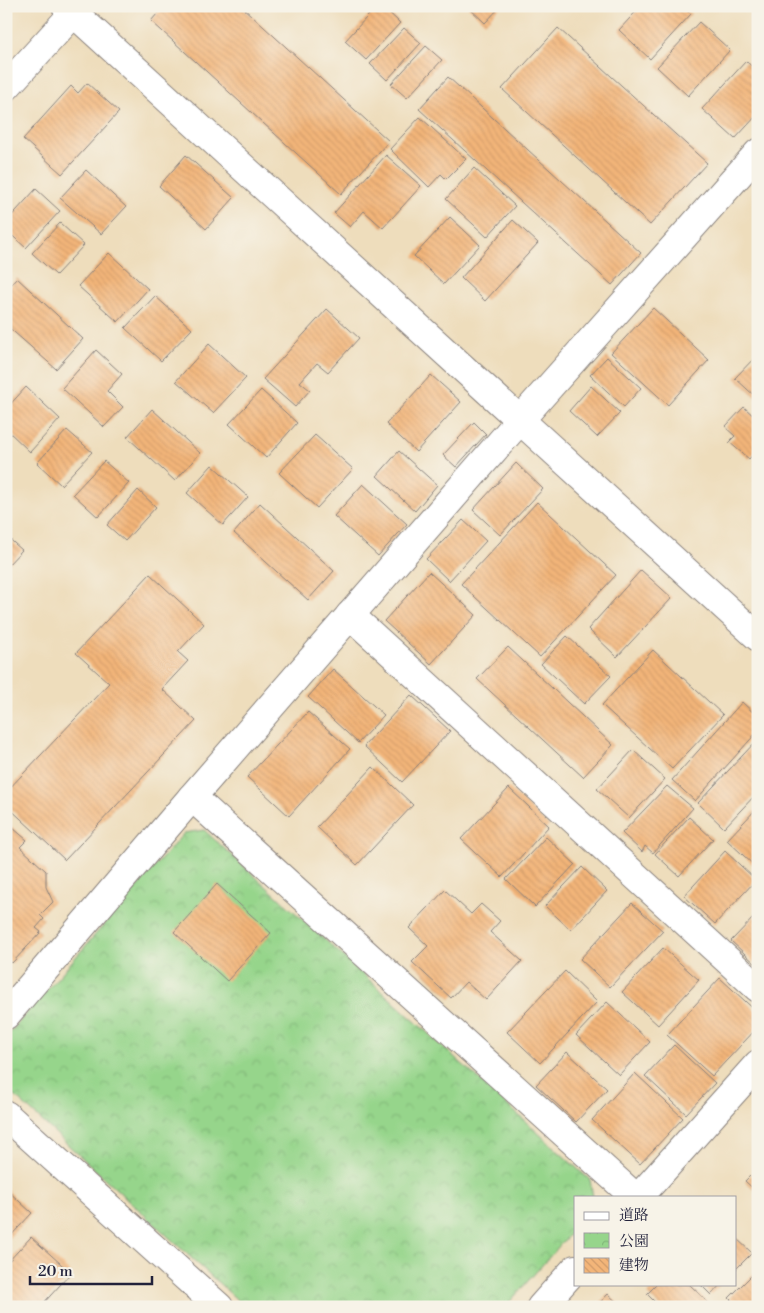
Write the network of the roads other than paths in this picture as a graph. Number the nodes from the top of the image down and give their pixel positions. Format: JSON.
{"nodes":[{"id":1,"x":73,"y":9,"type":"edge"},
{"id":2,"x":6,"y":87,"type":"edge"},
{"id":3,"x":758,"y":153,"type":"edge"},
{"id":4,"x":519,"y":420,"type":"junction"},
{"id":5,"x":350,"y":615,"type":"junction"},
{"id":6,"x":758,"y":637,"type":"edge"},
{"id":7,"x":192,"y":797,"type":"junction"},
{"id":8,"x":758,"y":988,"type":"edge"},
{"id":9,"x":6,"y":1015,"type":"edge"},
{"id":10,"x":758,"y":1064,"type":"edge"},
{"id":11,"x":6,"y":1115,"type":"edge"},
{"id":12,"x":636,"y":1196,"type":"edge"},
{"id":13,"x":638,"y":1196,"type":"edge"},
{"id":14,"x":574,"y":1270,"type":"edge"},
{"id":15,"x":219,"y":1307,"type":"edge"},
{"id":16,"x":541,"y":1307,"type":"edge"}],
"edges":[{"from":1,"to":2,"type":"street"},
{"from":1,"to":4,"type":"street"},
{"from":3,"to":4,"type":"street"},
{"from":4,"to":5,"type":"street"},
{"from":4,"to":6,"type":"street"},
{"from":5,"to":7,"type":"street"},
{"from":5,"to":8,"type":"street"},
{"from":7,"to":9,"type":"street"},
{"from":7,"to":12,"type":"street"},
{"from":10,"to":13,"type":"street"},
{"from":11,"to":15,"type":"street"},
{"from":14,"to":16,"type":"street"}]}
